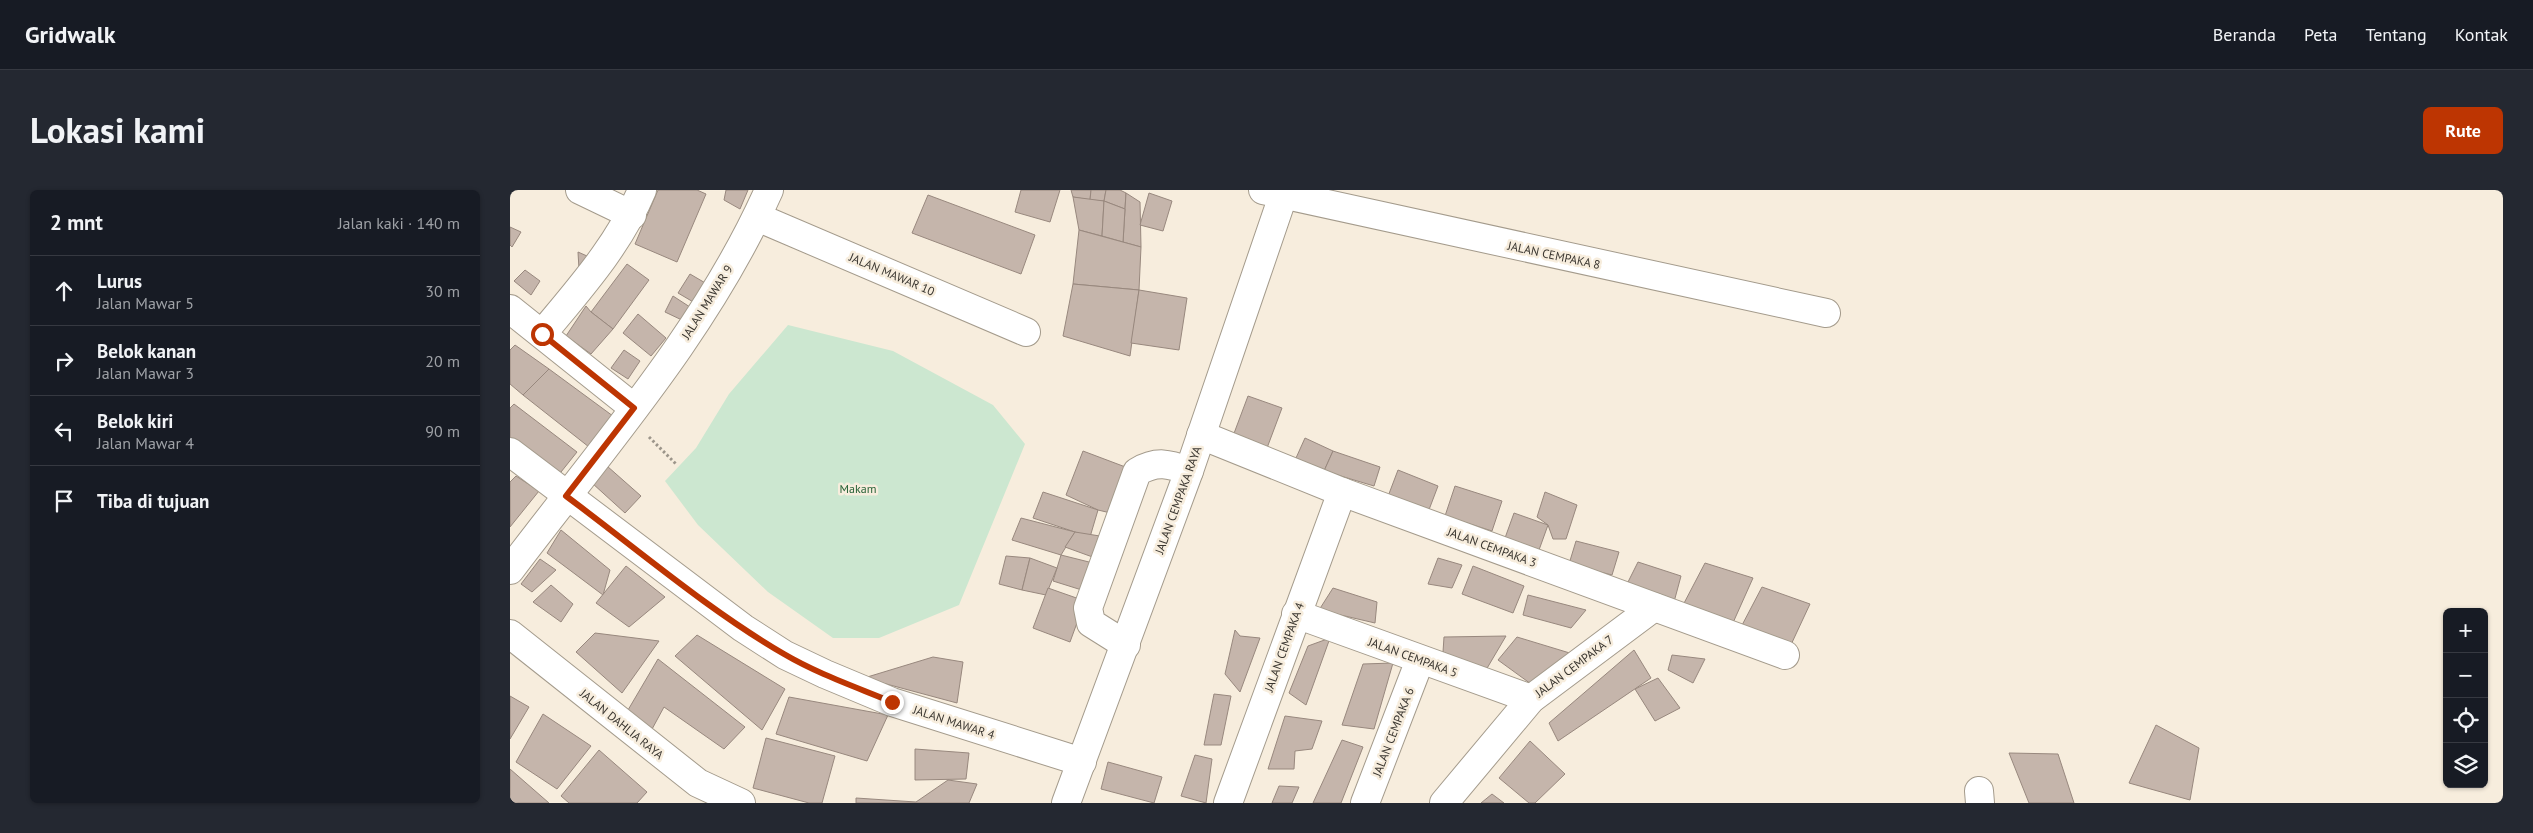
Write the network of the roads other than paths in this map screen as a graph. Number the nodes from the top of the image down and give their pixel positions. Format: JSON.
{"nodes":[{"id":1,"x":580,"y":190,"type":"edge"},
{"id":2,"x":642,"y":190,"type":"edge"},
{"id":3,"x":769,"y":190,"type":"edge"},
{"id":4,"x":1277,"y":191,"type":"edge"},
{"id":5,"x":632,"y":215,"type":"junction"},
{"id":6,"x":757,"y":217,"type":"junction"},
{"id":7,"x":510,"y":309,"type":"edge"},
{"id":8,"x":1826,"y":313,"type":"dead end"},
{"id":9,"x":1026,"y":332,"type":"dead end"},
{"id":10,"x":542,"y":334,"type":"junction"},
{"id":11,"x":634,"y":408,"type":"junction"},
{"id":12,"x":1201,"y":435,"type":"junction"},
{"id":13,"x":510,"y":452,"type":"edge"},
{"id":14,"x":1189,"y":470,"type":"junction"},
{"id":15,"x":1342,"y":492,"type":"junction"},
{"id":16,"x":566,"y":496,"type":"junction"},
{"id":17,"x":510,"y":570,"type":"edge"},
{"id":18,"x":1654,"y":607,"type":"junction"},
{"id":19,"x":1296,"y":614,"type":"junction"},
{"id":20,"x":510,"y":634,"type":"edge"},
{"id":21,"x":1126,"y":645,"type":"junction"},
{"id":22,"x":1785,"y":655,"type":"dead end"},
{"id":23,"x":1420,"y":660,"type":"junction"},
{"id":24,"x":1531,"y":698,"type":"junction"},
{"id":25,"x":1082,"y":762,"type":"junction"},
{"id":26,"x":742,"y":803,"type":"edge"},
{"id":27,"x":1066,"y":803,"type":"edge"},
{"id":28,"x":1228,"y":803,"type":"edge"},
{"id":29,"x":1365,"y":803,"type":"edge"},
{"id":30,"x":1444,"y":803,"type":"edge"}],
"edges":[{"from":1,"to":5,"type":"street"},
{"from":2,"to":5,"type":"street"},
{"from":3,"to":6,"type":"street","name":"JALAN MAWAR 9"},
{"from":4,"to":8,"type":"street","name":"JALAN CEMPAKA 8"},
{"from":4,"to":12,"type":"street","name":"JALAN CEMPAKA RAYA"},
{"from":5,"to":10,"type":"street"},
{"from":6,"to":9,"type":"street","name":"JALAN MAWAR 10"},
{"from":6,"to":11,"type":"street","name":"JALAN MAWAR 9"},
{"from":7,"to":10,"type":"street"},
{"from":10,"to":11,"type":"street"},
{"from":11,"to":16,"type":"street","name":"JALAN MAWAR 9"},
{"from":12,"to":14,"type":"street","name":"JALAN CEMPAKA RAYA"},
{"from":12,"to":15,"type":"street","name":"JALAN CEMPAKA 3"},
{"from":13,"to":16,"type":"street","name":"JALAN MAWAR 4"},
{"from":14,"to":21,"type":"street","name":"JALAN CEMPAKA RAYA"},
{"from":14,"to":21,"type":"street"},
{"from":15,"to":18,"type":"street","name":"JALAN CEMPAKA 3"},
{"from":15,"to":19,"type":"street","name":"JALAN CEMPAKA 4"},
{"from":16,"to":17,"type":"street","name":"JALAN MAWAR 9"},
{"from":16,"to":25,"type":"street","name":"JALAN MAWAR 4"},
{"from":18,"to":22,"type":"street","name":"JALAN CEMPAKA 3"},
{"from":18,"to":24,"type":"street","name":"JALAN CEMPAKA 7"},
{"from":19,"to":23,"type":"street","name":"JALAN CEMPAKA 5"},
{"from":19,"to":28,"type":"street","name":"JALAN CEMPAKA 4"},
{"from":20,"to":26,"type":"street","name":"JALAN DAHLIA RAYA"},
{"from":21,"to":25,"type":"street","name":"JALAN CEMPAKA RAYA"},
{"from":23,"to":24,"type":"street","name":"JALAN CEMPAKA 5"},
{"from":23,"to":29,"type":"street","name":"JALAN CEMPAKA 6"},
{"from":24,"to":30,"type":"street","name":"JALAN CEMPAKA 7"},
{"from":25,"to":27,"type":"street","name":"JALAN CEMPAKA RAYA"}]}
